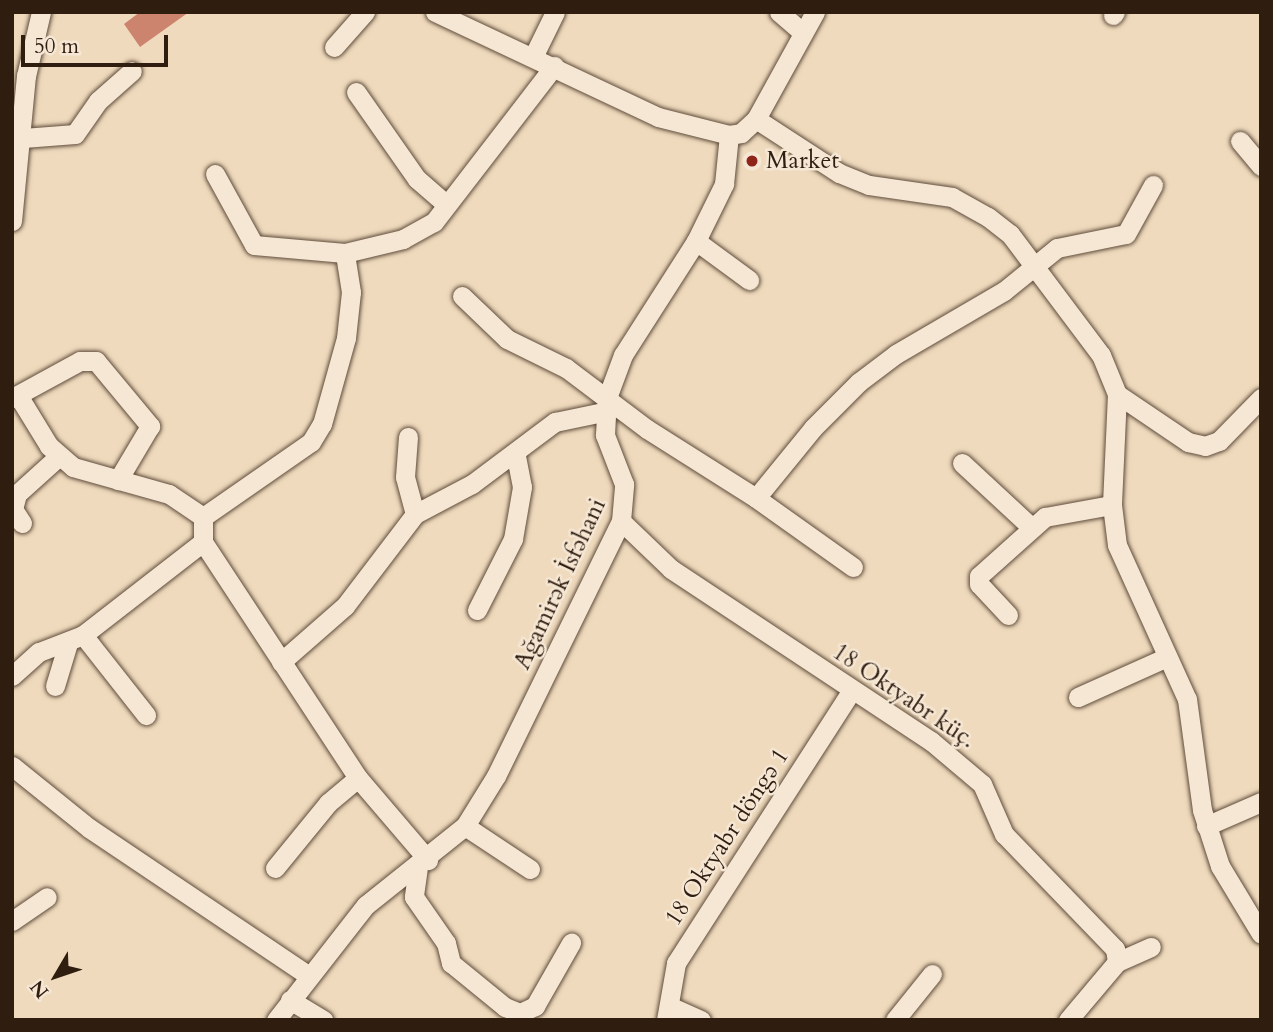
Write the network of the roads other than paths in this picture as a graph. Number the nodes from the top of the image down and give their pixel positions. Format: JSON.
{"nodes":[{"id":1,"x":41,"y":12,"type":"edge"},
{"id":2,"x":365,"y":12,"type":"edge"},
{"id":3,"x":435,"y":12,"type":"edge"},
{"id":4,"x":555,"y":12,"type":"edge"},
{"id":5,"x":779,"y":12,"type":"edge"},
{"id":6,"x":815,"y":12,"type":"edge"},
{"id":7,"x":802,"y":32,"type":"junction"},
{"id":8,"x":334,"y":47,"type":"dead end"},
{"id":9,"x":533,"y":57,"type":"junction"},
{"id":10,"x":554,"y":66,"type":"junction"},
{"id":11,"x":132,"y":71,"type":"dead end"},
{"id":12,"x":356,"y":92,"type":"dead end"},
{"id":13,"x":756,"y":119,"type":"junction"},
{"id":14,"x":729,"y":135,"type":"junction"},
{"id":15,"x":23,"y":138,"type":"junction"},
{"id":16,"x":1240,"y":141,"type":"dead end"},
{"id":17,"x":1261,"y":166,"type":"edge"},
{"id":18,"x":215,"y":174,"type":"dead end"},
{"id":19,"x":1153,"y":185,"type":"dead end"},
{"id":20,"x":446,"y":204,"type":"junction"},
{"id":21,"x":12,"y":220,"type":"edge"},
{"id":22,"x":696,"y":242,"type":"junction"},
{"id":23,"x":345,"y":253,"type":"junction"},
{"id":24,"x":1035,"y":266,"type":"junction"},
{"id":25,"x":749,"y":280,"type":"dead end"},
{"id":26,"x":462,"y":296,"type":"dead end"},
{"id":27,"x":1117,"y":394,"type":"junction"},
{"id":28,"x":16,"y":397,"type":"edge"},
{"id":29,"x":1261,"y":398,"type":"edge"},
{"id":30,"x":605,"y":405,"type":"junction"},
{"id":31,"x":408,"y":437,"type":"dead end"},
{"id":32,"x":516,"y":455,"type":"junction"},
{"id":33,"x":58,"y":457,"type":"junction"},
{"id":34,"x":962,"y":463,"type":"dead end"},
{"id":35,"x":118,"y":480,"type":"junction"},
{"id":36,"x":756,"y":498,"type":"junction"},
{"id":37,"x":1112,"y":505,"type":"junction"},
{"id":38,"x":415,"y":514,"type":"junction"},
{"id":39,"x":203,"y":517,"type":"junction"},
{"id":40,"x":621,"y":521,"type":"junction"},
{"id":41,"x":22,"y":523,"type":"dead end"},
{"id":42,"x":1031,"y":526,"type":"junction"},
{"id":43,"x":203,"y":542,"type":"junction"},
{"id":44,"x":853,"y":567,"type":"dead end"},
{"id":45,"x":477,"y":610,"type":"dead end"},
{"id":46,"x":1008,"y":615,"type":"dead end"},
{"id":47,"x":76,"y":639,"type":"junction"},
{"id":48,"x":1167,"y":657,"type":"junction"},
{"id":49,"x":281,"y":663,"type":"junction"},
{"id":50,"x":12,"y":676,"type":"edge"},
{"id":51,"x":55,"y":686,"type":"dead end"},
{"id":52,"x":852,"y":690,"type":"junction"},
{"id":53,"x":1078,"y":697,"type":"dead end"},
{"id":54,"x":146,"y":715,"type":"dead end"},
{"id":55,"x":12,"y":766,"type":"edge"},
{"id":56,"x":358,"y":778,"type":"junction"},
{"id":57,"x":1261,"y":802,"type":"edge"},
{"id":58,"x":465,"y":826,"type":"junction"},
{"id":59,"x":1206,"y":826,"type":"junction"},
{"id":60,"x":423,"y":863,"type":"junction"},
{"id":61,"x":275,"y":868,"type":"dead end"},
{"id":62,"x":530,"y":869,"type":"dead end"},
{"id":63,"x":47,"y":897,"type":"dead end"},
{"id":64,"x":12,"y":921,"type":"edge"},
{"id":65,"x":1261,"y":933,"type":"edge"},
{"id":66,"x":571,"y":943,"type":"dead end"},
{"id":67,"x":1151,"y":947,"type":"dead end"},
{"id":68,"x":1117,"y":962,"type":"junction"},
{"id":69,"x":932,"y":974,"type":"dead end"},
{"id":70,"x":309,"y":976,"type":"junction"},
{"id":71,"x":290,"y":1000,"type":"junction"},
{"id":72,"x":668,"y":1013,"type":"edge"},
{"id":73,"x":276,"y":1020,"type":"edge"},
{"id":74,"x":323,"y":1020,"type":"edge"},
{"id":75,"x":701,"y":1020,"type":"edge"},
{"id":76,"x":895,"y":1020,"type":"edge"},
{"id":77,"x":1068,"y":1020,"type":"edge"}],
"edges":[{"from":1,"to":15,"type":"street"},
{"from":2,"to":8,"type":"street"},
{"from":3,"to":9,"type":"street"},
{"from":4,"to":9,"type":"street"},
{"from":5,"to":7,"type":"street"},
{"from":6,"to":7,"type":"street"},
{"from":7,"to":13,"type":"street"},
{"from":9,"to":10,"type":"street"},
{"from":10,"to":14,"type":"street"},
{"from":10,"to":20,"type":"street"},
{"from":11,"to":15,"type":"street"},
{"from":12,"to":20,"type":"street"},
{"from":13,"to":14,"type":"street"},
{"from":13,"to":24,"type":"street"},
{"from":14,"to":22,"type":"street"},
{"from":15,"to":21,"type":"street"},
{"from":16,"to":17,"type":"street"},
{"from":18,"to":23,"type":"street"},
{"from":19,"to":24,"type":"street"},
{"from":20,"to":23,"type":"street"},
{"from":22,"to":25,"type":"street"},
{"from":22,"to":30,"type":"street"},
{"from":23,"to":39,"type":"street"},
{"from":24,"to":27,"type":"street"},
{"from":24,"to":36,"type":"street"},
{"from":26,"to":30,"type":"street"},
{"from":27,"to":29,"type":"street"},
{"from":27,"to":37,"type":"street"},
{"from":28,"to":33,"type":"street"},
{"from":28,"to":35,"type":"street"},
{"from":30,"to":32,"type":"street"},
{"from":30,"to":36,"type":"street"},
{"from":30,"to":40,"type":"street","name":"Ağamirək İsfəhani"},
{"from":31,"to":38,"type":"street"},
{"from":32,"to":38,"type":"street"},
{"from":32,"to":45,"type":"street"},
{"from":33,"to":35,"type":"street"},
{"from":33,"to":41,"type":"street"},
{"from":34,"to":42,"type":"street"},
{"from":35,"to":39,"type":"street"},
{"from":36,"to":44,"type":"street"},
{"from":37,"to":42,"type":"street"},
{"from":37,"to":48,"type":"street"},
{"from":38,"to":49,"type":"street"},
{"from":39,"to":43,"type":"street"},
{"from":40,"to":52,"type":"street","name":"18 Oktyabr küç."},
{"from":40,"to":58,"type":"street","name":"Ağamirək İsfəhani"},
{"from":42,"to":46,"type":"street"},
{"from":43,"to":47,"type":"street"},
{"from":43,"to":49,"type":"street"},
{"from":47,"to":50,"type":"street"},
{"from":47,"to":51,"type":"street"},
{"from":47,"to":54,"type":"street"},
{"from":48,"to":53,"type":"street"},
{"from":48,"to":59,"type":"street"},
{"from":49,"to":56,"type":"street"},
{"from":52,"to":68,"type":"street","name":"18 Oktyabr küç."},
{"from":52,"to":72,"type":"street","name":"18 Oktyabr döngə 1"},
{"from":55,"to":70,"type":"street"},
{"from":56,"to":60,"type":"street"},
{"from":56,"to":61,"type":"street"},
{"from":57,"to":59,"type":"street"},
{"from":58,"to":60,"type":"street","name":"Ağamirək İsfəhani"},
{"from":58,"to":62,"type":"street"},
{"from":59,"to":65,"type":"street"},
{"from":60,"to":66,"type":"street"},
{"from":60,"to":70,"type":"street","name":"Ağamirək İsfəhani"},
{"from":63,"to":64,"type":"street"},
{"from":67,"to":68,"type":"street"},
{"from":68,"to":77,"type":"street"},
{"from":69,"to":76,"type":"street"},
{"from":70,"to":71,"type":"street","name":"Ağamirək İsfəhani"},
{"from":71,"to":73,"type":"street","name":"Ağamirək İsfəhani"},
{"from":71,"to":74,"type":"street"},
{"from":72,"to":75,"type":"street"}]}
